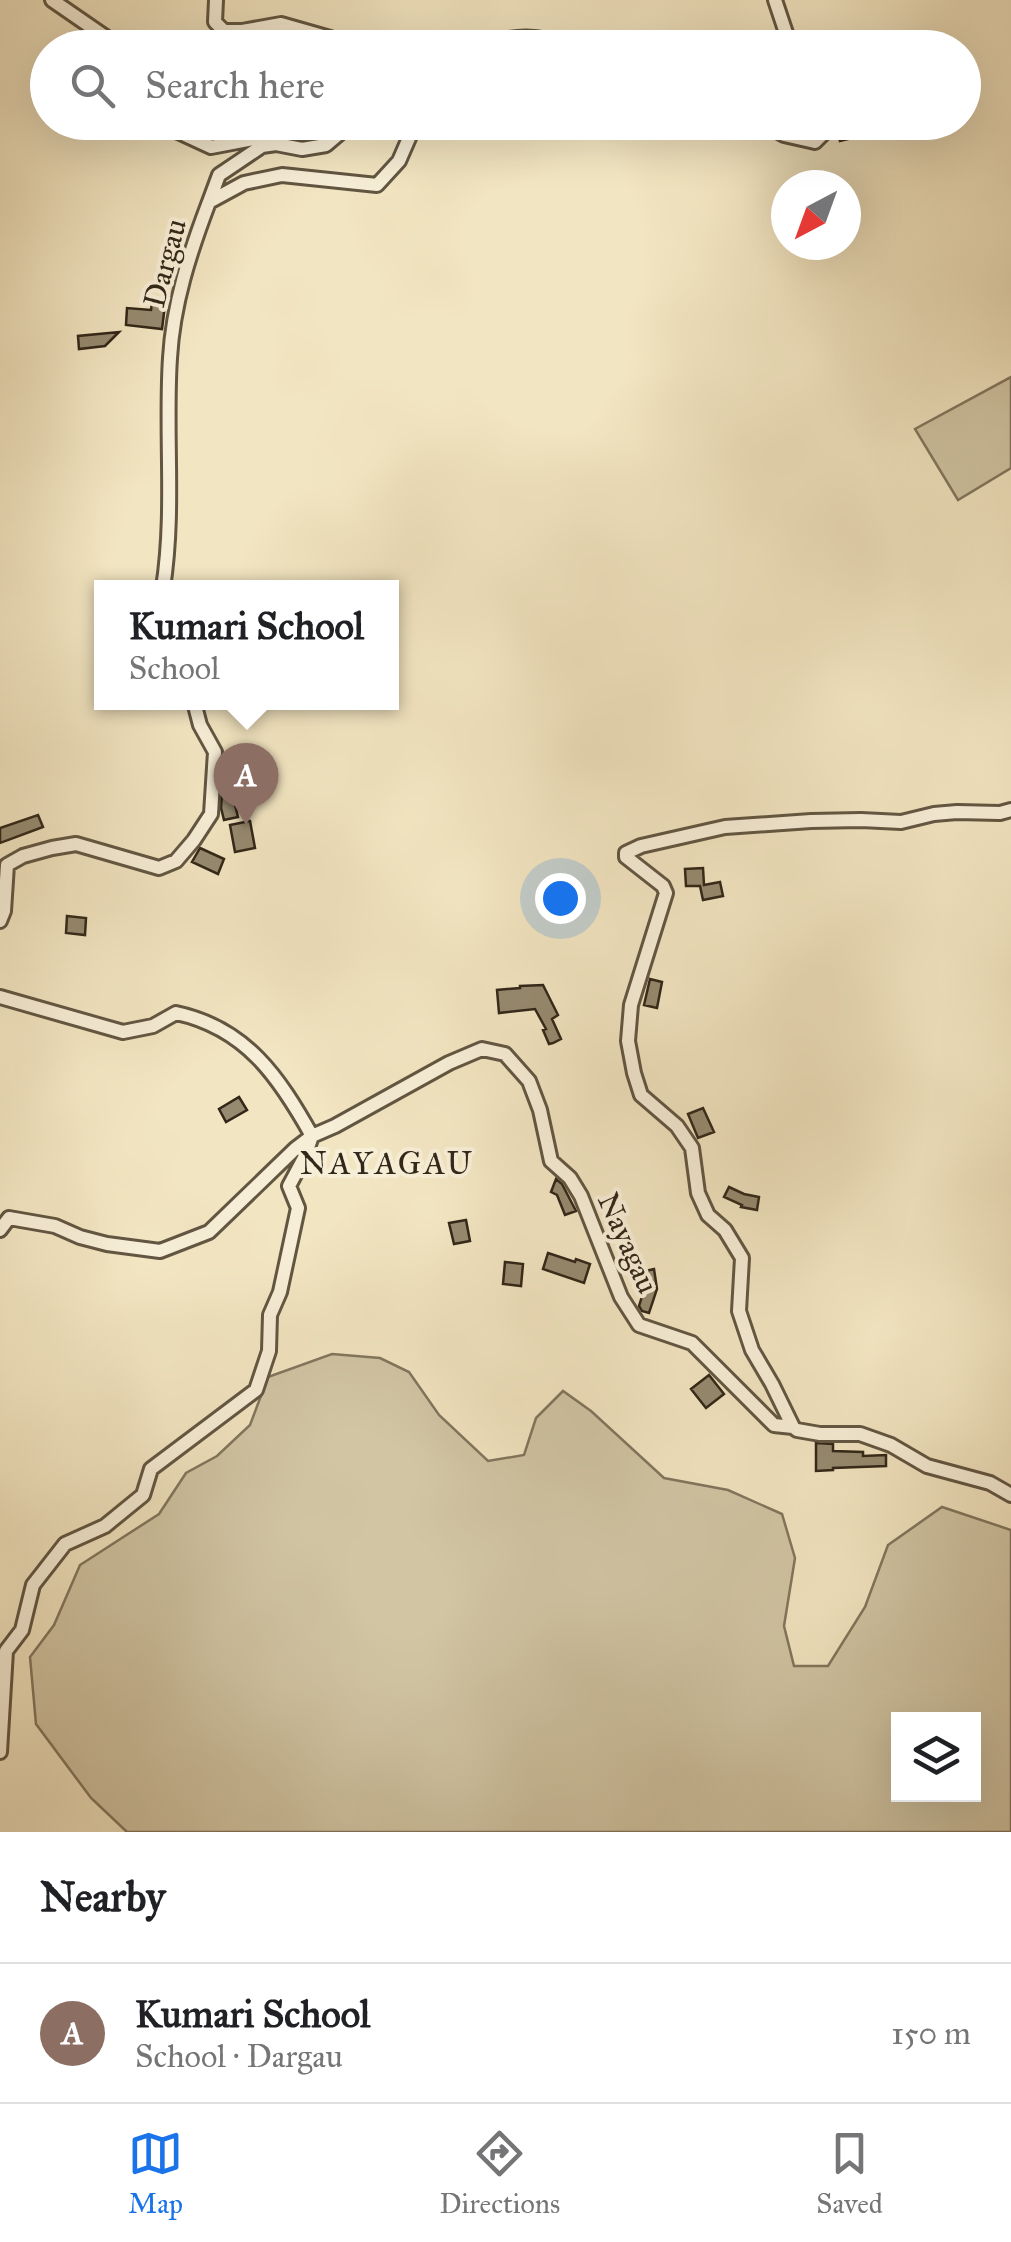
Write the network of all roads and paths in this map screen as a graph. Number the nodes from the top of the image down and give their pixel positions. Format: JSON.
{"nodes":[{"id":1,"x":52,"y":0,"type":"edge"},
{"id":2,"x":216,"y":0,"type":"edge"},
{"id":3,"x":774,"y":0,"type":"edge"},
{"id":4,"x":95,"y":30,"type":"edge"},
{"id":5,"x":223,"y":30,"type":"edge"},
{"id":6,"x":243,"y":30,"type":"edge"},
{"id":7,"x":302,"y":30,"type":"edge"},
{"id":8,"x":785,"y":30,"type":"edge"},
{"id":9,"x":196,"y":140,"type":"edge"},
{"id":10,"x":247,"y":140,"type":"edge"},
{"id":11,"x":253,"y":140,"type":"edge"},
{"id":12,"x":332,"y":140,"type":"edge"},
{"id":13,"x":408,"y":140,"type":"edge"},
{"id":14,"x":262,"y":146,"type":"junction"},
{"id":15,"x":209,"y":202,"type":"junction"},
{"id":16,"x":164,"y":580,"type":"edge"},
{"id":17,"x":196,"y":710,"type":"edge"},
{"id":18,"x":1011,"y":810,"type":"edge"},
{"id":19,"x":0,"y":921,"type":"edge"},
{"id":20,"x":0,"y":996,"type":"edge"},
{"id":21,"x":312,"y":1136,"type":"junction"},
{"id":22,"x":0,"y":1230,"type":"edge"},
{"id":23,"x":793,"y":1427,"type":"junction"},
{"id":24,"x":1011,"y":1495,"type":"edge"},
{"id":25,"x":2,"y":1691,"type":"edge"},
{"id":26,"x":0,"y":1752,"type":"edge"}],
"edges":[{"from":1,"to":4,"type":"street"},
{"from":2,"to":5,"type":"street"},
{"from":3,"to":8,"type":"street"},
{"from":6,"to":7,"type":"street"},
{"from":9,"to":10,"type":"street"},
{"from":11,"to":14,"type":"street"},
{"from":12,"to":14,"type":"street"},
{"from":13,"to":15,"type":"street","name":"Dargau"},
{"from":14,"to":15,"type":"street"},
{"from":15,"to":16,"type":"street","name":"Dargau"},
{"from":17,"to":19,"type":"street"},
{"from":18,"to":23,"type":"street"},
{"from":20,"to":21,"type":"street"},
{"from":21,"to":22,"type":"street","name":"Nayagau"},
{"from":21,"to":23,"type":"street","name":"Nayagau"},
{"from":21,"to":25,"type":"street"},
{"from":23,"to":24,"type":"street","name":"Nayagau"},
{"from":25,"to":26,"type":"street"}]}
